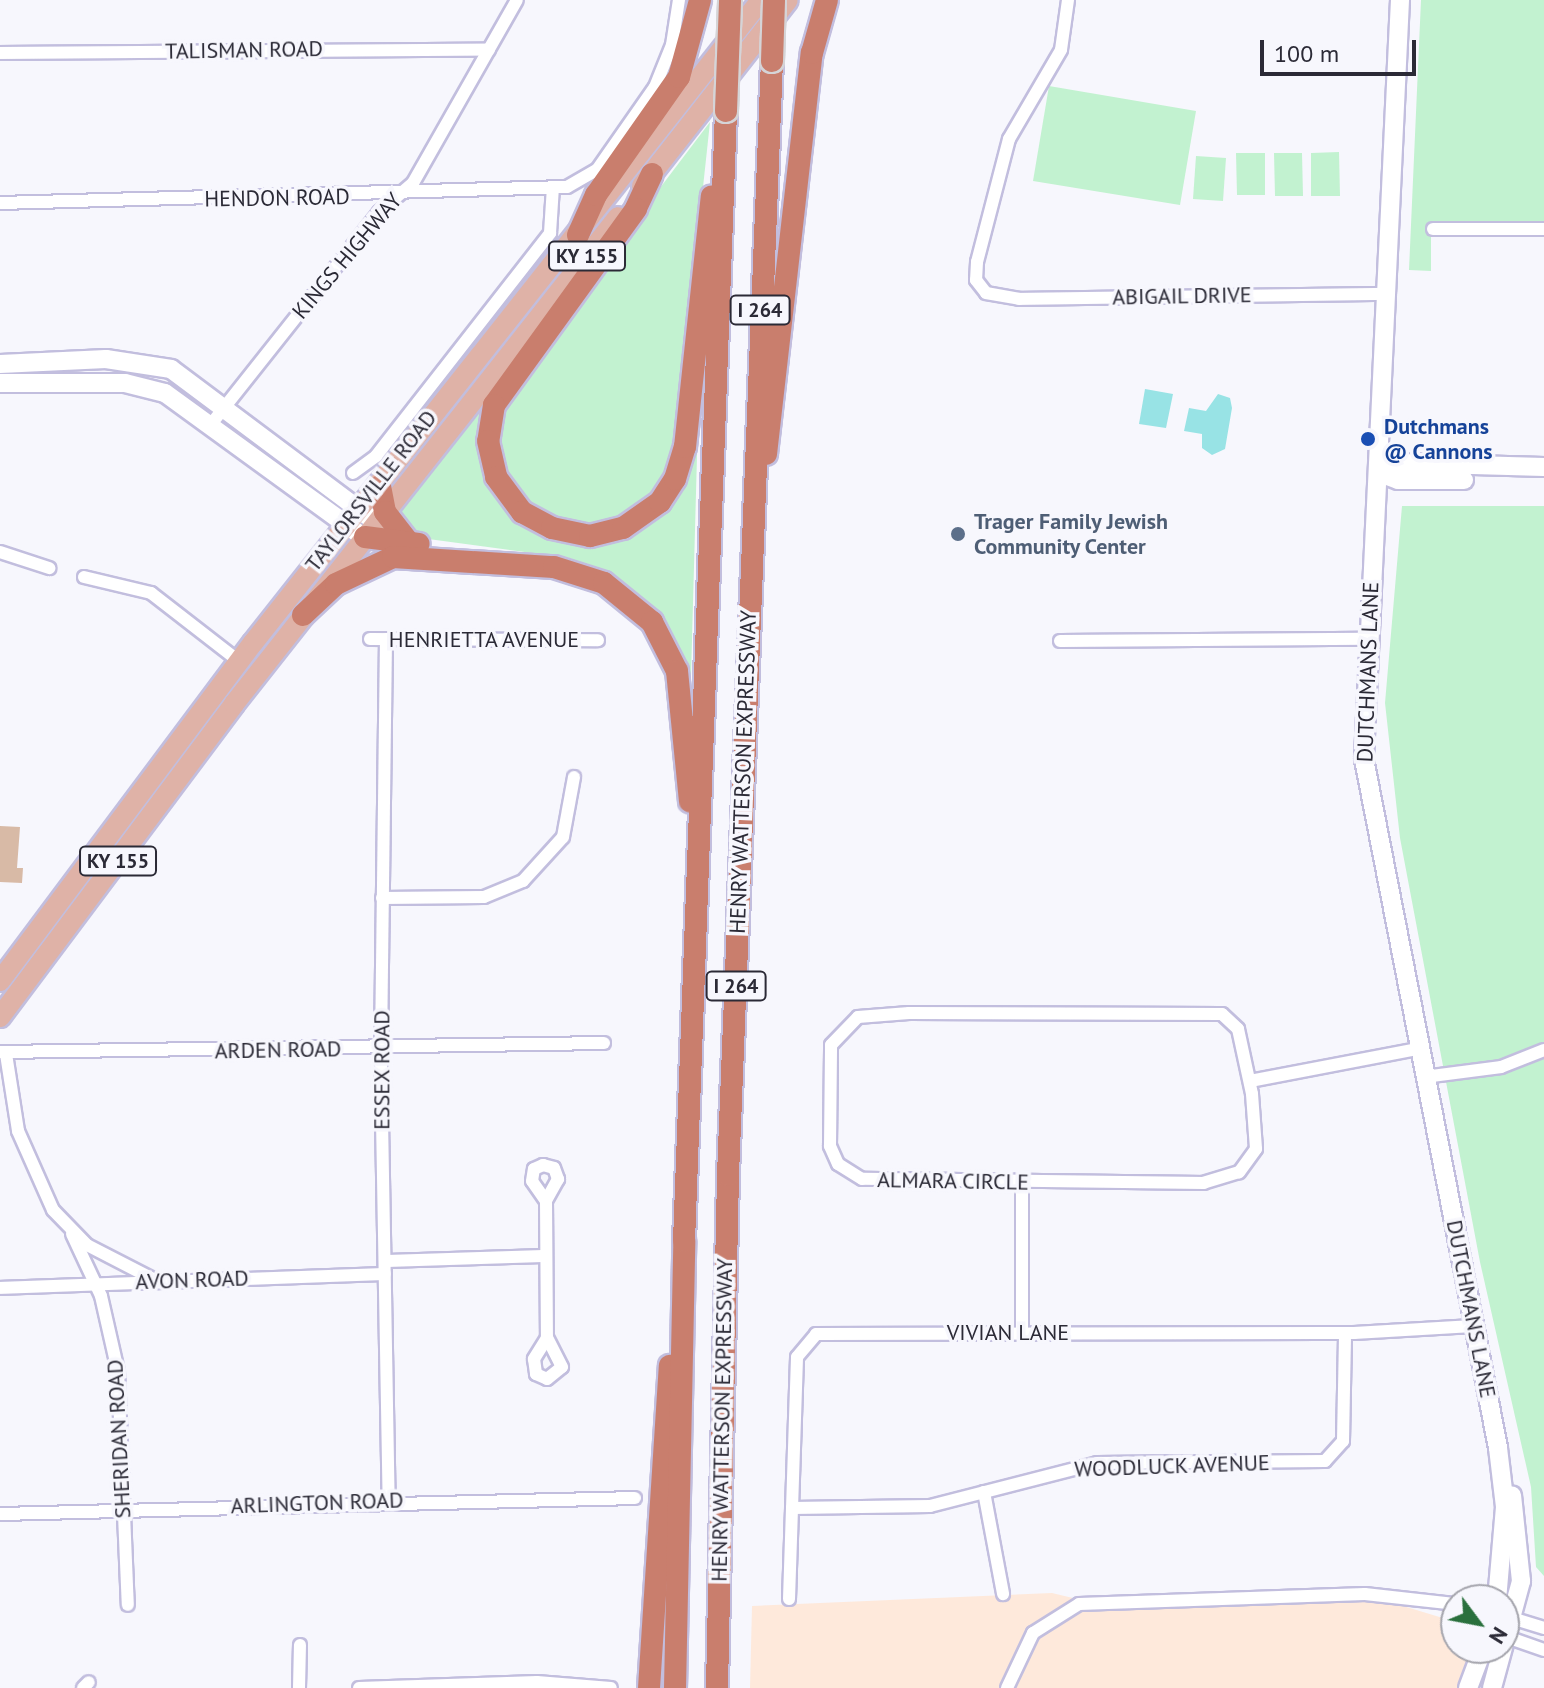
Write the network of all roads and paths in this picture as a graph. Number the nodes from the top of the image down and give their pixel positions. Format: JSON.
{"nodes":[{"id":1,"x":517,"y":0,"type":"edge"},
{"id":2,"x":679,"y":0,"type":"edge"},
{"id":3,"x":700,"y":0,"type":"edge"},
{"id":4,"x":730,"y":0,"type":"edge"},
{"id":5,"x":761,"y":0,"type":"edge"},
{"id":6,"x":774,"y":0,"type":"edge"},
{"id":7,"x":788,"y":0,"type":"edge"},
{"id":8,"x":827,"y":0,"type":"edge"},
{"id":9,"x":1068,"y":0,"type":"edge"},
{"id":10,"x":1400,"y":0,"type":"edge"},
{"id":11,"x":489,"y":50,"type":"junction"},
{"id":12,"x":0,"y":53,"type":"edge"},
{"id":13,"x":726,"y":120,"type":"junction"},
{"id":14,"x":652,"y":174,"type":"junction"},
{"id":15,"x":553,"y":187,"type":"junction"},
{"id":16,"x":399,"y":191,"type":"junction"},
{"id":17,"x":0,"y":203,"type":"edge"},
{"id":18,"x":1433,"y":229,"type":"dead end"},
{"id":19,"x":1544,"y":229,"type":"edge"},
{"id":20,"x":578,"y":235,"type":"junction"},
{"id":21,"x":1386,"y":294,"type":"junction"},
{"id":22,"x":0,"y":364,"type":"edge"},
{"id":23,"x":0,"y":383,"type":"edge"},
{"id":24,"x":224,"y":406,"type":"junction"},
{"id":25,"x":212,"y":423,"type":"junction"},
{"id":26,"x":1544,"y":467,"type":"edge"},
{"id":27,"x":353,"y":473,"type":"dead end"},
{"id":28,"x":1380,"y":473,"type":"junction"},
{"id":29,"x":1544,"y":479,"type":"edge"},
{"id":30,"x":380,"y":486,"type":"joint"},
{"id":31,"x":367,"y":522,"type":"junction"},
{"id":32,"x":0,"y":552,"type":"edge"},
{"id":33,"x":488,"y":559,"type":"junction"},
{"id":34,"x":750,"y":560,"type":"junction"},
{"id":35,"x":49,"y":568,"type":"dead end"},
{"id":36,"x":84,"y":577,"type":"dead end"},
{"id":37,"x":303,"y":615,"type":"junction"},
{"id":38,"x":370,"y":639,"type":"dead end"},
{"id":39,"x":386,"y":639,"type":"junction"},
{"id":40,"x":1366,"y":639,"type":"junction"},
{"id":41,"x":598,"y":640,"type":"dead end"},
{"id":42,"x":1060,"y":641,"type":"dead end"},
{"id":43,"x":240,"y":662,"type":"junction"},
{"id":44,"x":574,"y":777,"type":"dead end"},
{"id":45,"x":697,"y":890,"type":"junction"},
{"id":46,"x":382,"y":898,"type":"junction"},
{"id":47,"x":0,"y":981,"type":"edge"},
{"id":48,"x":0,"y":1017,"type":"edge"},
{"id":49,"x":604,"y":1043,"type":"dead end"},
{"id":50,"x":382,"y":1048,"type":"junction"},
{"id":51,"x":1418,"y":1049,"type":"junction"},
{"id":52,"x":1544,"y":1050,"type":"edge"},
{"id":53,"x":3,"y":1053,"type":"edge"},
{"id":54,"x":1424,"y":1077,"type":"junction"},
{"id":55,"x":1250,"y":1081,"type":"junction"},
{"id":56,"x":1022,"y":1184,"type":"junction"},
{"id":57,"x":546,"y":1201,"type":"dead end"},
{"id":58,"x":72,"y":1234,"type":"junction"},
{"id":59,"x":684,"y":1241,"type":"junction"},
{"id":60,"x":545,"y":1256,"type":"junction"},
{"id":61,"x":385,"y":1267,"type":"junction"},
{"id":62,"x":155,"y":1280,"type":"junction"},
{"id":63,"x":96,"y":1284,"type":"junction"},
{"id":64,"x":0,"y":1288,"type":"edge"},
{"id":65,"x":1473,"y":1326,"type":"junction"},
{"id":66,"x":1022,"y":1332,"type":"junction"},
{"id":67,"x":1345,"y":1333,"type":"junction"},
{"id":68,"x":547,"y":1338,"type":"dead end"},
{"id":69,"x":1501,"y":1475,"type":"junction"},
{"id":70,"x":984,"y":1492,"type":"junction"},
{"id":71,"x":635,"y":1498,"type":"dead end"},
{"id":72,"x":389,"y":1501,"type":"junction"},
{"id":73,"x":124,"y":1508,"type":"junction"},
{"id":74,"x":792,"y":1508,"type":"junction"},
{"id":75,"x":0,"y":1514,"type":"edge"},
{"id":76,"x":1500,"y":1584,"type":"edge"},
{"id":77,"x":1514,"y":1584,"type":"edge"},
{"id":78,"x":1003,"y":1594,"type":"dead end"},
{"id":79,"x":789,"y":1599,"type":"dead end"},
{"id":80,"x":1440,"y":1604,"type":"edge"},
{"id":81,"x":128,"y":1605,"type":"dead end"},
{"id":82,"x":1520,"y":1620,"type":"edge"},
{"id":83,"x":1544,"y":1628,"type":"edge"},
{"id":84,"x":1520,"y":1642,"type":"edge"},
{"id":85,"x":300,"y":1645,"type":"dead end"},
{"id":86,"x":1544,"y":1650,"type":"edge"},
{"id":87,"x":1477,"y":1664,"type":"edge"},
{"id":88,"x":1499,"y":1664,"type":"edge"},
{"id":89,"x":537,"y":1685,"type":"edge"},
{"id":90,"x":612,"y":1686,"type":"edge"},
{"id":91,"x":299,"y":1688,"type":"edge"},
{"id":92,"x":359,"y":1688,"type":"edge"},
{"id":93,"x":649,"y":1688,"type":"edge"},
{"id":94,"x":675,"y":1688,"type":"edge"},
{"id":95,"x":717,"y":1688,"type":"edge"},
{"id":96,"x":1007,"y":1688,"type":"edge"},
{"id":97,"x":1468,"y":1688,"type":"edge"},
{"id":98,"x":1492,"y":1688,"type":"edge"}],
"edges":[{"from":1,"to":11,"type":"street","name":"KINGS HIGHWAY"},
{"from":2,"to":15,"type":"street","name":"HENDON ROAD"},
{"from":3,"to":20,"type":"highway"},
{"from":4,"to":13,"type":"highway","name":"HENRY WATTERSON EXPRESSWAY","number":"I 264","bridge":true},
{"from":5,"to":20,"type":"main road","name":"TAYLORSVILLE ROAD","number":"KY 155"},
{"from":6,"to":34,"type":"highway","name":"HENRY WATTERSON EXPRESSWAY","number":"I 264","bridge":true},
{"from":7,"to":14,"type":"main road","name":"TAYLORSVILLE ROAD","number":"KY 155"},
{"from":8,"to":34,"type":"highway"},
{"from":9,"to":21,"type":"street","name":"ABIGAIL DRIVE"},
{"from":10,"to":21,"type":"main road","name":"DUTCHMANS LANE"},
{"from":11,"to":12,"type":"street","name":"TALISMAN ROAD"},
{"from":11,"to":16,"type":"street","name":"KINGS HIGHWAY"},
{"from":13,"to":14,"type":"highway"},
{"from":13,"to":45,"type":"highway","name":"HENRY WATTERSON EXPRESSWAY","number":"I 264"},
{"from":14,"to":31,"type":"main road","name":"TAYLORSVILLE ROAD","number":"KY 155"},
{"from":15,"to":16,"type":"street","name":"HENDON ROAD"},
{"from":15,"to":27,"type":"street","name":"TAYLORSVILLE ROAD"},
{"from":16,"to":17,"type":"street","name":"HENDON ROAD"},
{"from":16,"to":24,"type":"street","name":"KINGS HIGHWAY"},
{"from":18,"to":19,"type":"street"},
{"from":20,"to":30,"type":"main road","name":"TAYLORSVILLE ROAD","number":"KY 155"},
{"from":21,"to":28,"type":"main road","name":"DUTCHMANS LANE"},
{"from":22,"to":24,"type":"main road"},
{"from":23,"to":25,"type":"main road"},
{"from":24,"to":25,"type":"street","name":"KINGS HIGHWAY"},
{"from":24,"to":31,"type":"main road"},
{"from":25,"to":31,"type":"main road"},
{"from":26,"to":28,"type":"main road"},
{"from":28,"to":29,"type":"main road"},
{"from":28,"to":40,"type":"main road","name":"DUTCHMANS LANE"},
{"from":30,"to":31,"type":"highway"},
{"from":31,"to":33,"type":"highway"},
{"from":31,"to":37,"type":"main road","name":"TAYLORSVILLE ROAD","number":"KY 155"},
{"from":31,"to":43,"type":"main road","name":"TAYLORSVILLE ROAD","number":"KY 155"},
{"from":32,"to":35,"type":"street"},
{"from":33,"to":37,"type":"highway"},
{"from":33,"to":45,"type":"highway"},
{"from":34,"to":95,"type":"highway","name":"HENRY WATTERSON EXPRESSWAY","number":"I 264"},
{"from":36,"to":43,"type":"street"},
{"from":37,"to":48,"type":"main road","name":"TAYLORSVILLE ROAD","number":"KY 155"},
{"from":38,"to":39,"type":"street","name":"HENRIETTA AVENUE"},
{"from":39,"to":41,"type":"street","name":"HENRIETTA AVENUE"},
{"from":39,"to":46,"type":"street","name":"ESSEX ROAD"},
{"from":40,"to":42,"type":"street"},
{"from":40,"to":51,"type":"main road","name":"DUTCHMANS LANE"},
{"from":43,"to":47,"type":"main road","name":"TAYLORSVILLE ROAD","number":"KY 155"},
{"from":44,"to":46,"type":"street"},
{"from":45,"to":59,"type":"highway","name":"HENRY WATTERSON EXPRESSWAY","number":"I 264"},
{"from":46,"to":50,"type":"street","name":"ESSEX ROAD"},
{"from":49,"to":50,"type":"street","name":"ARDEN ROAD"},
{"from":50,"to":53,"type":"street","name":"ARDEN ROAD"},
{"from":50,"to":61,"type":"street","name":"ESSEX ROAD"},
{"from":51,"to":54,"type":"main road","name":"DUTCHMANS LANE"},
{"from":51,"to":55,"type":"street"},
{"from":52,"to":54,"type":"street"},
{"from":53,"to":58,"type":"street","name":"SHERIDAN ROAD"},
{"from":54,"to":65,"type":"main road","name":"DUTCHMANS LANE"},
{"from":55,"to":56,"type":"street","name":"ALMARA CIRCLE"},
{"from":55,"to":56,"type":"street","name":"ALMARA CIRCLE"},
{"from":56,"to":66,"type":"street"},
{"from":57,"to":60,"type":"street"},
{"from":58,"to":62,"type":"street","name":"SHERIDAN ROAD"},
{"from":58,"to":63,"type":"street","name":"SHERIDAN ROAD"},
{"from":59,"to":93,"type":"highway"},
{"from":59,"to":94,"type":"highway","name":"HENRY WATTERSON EXPRESSWAY","number":"I 264"},
{"from":60,"to":61,"type":"street","name":"AVON ROAD"},
{"from":60,"to":68,"type":"street"},
{"from":61,"to":62,"type":"street","name":"AVON ROAD"},
{"from":61,"to":72,"type":"street","name":"ESSEX ROAD"},
{"from":62,"to":63,"type":"street","name":"AVON ROAD"},
{"from":63,"to":64,"type":"street","name":"AVON ROAD"},
{"from":63,"to":73,"type":"street","name":"SHERIDAN ROAD"},
{"from":65,"to":67,"type":"street","name":"VIVIAN LANE"},
{"from":65,"to":69,"type":"main road","name":"DUTCHMANS LANE"},
{"from":66,"to":67,"type":"street","name":"VIVIAN LANE"},
{"from":66,"to":74,"type":"street","name":"VIVIAN LANE"},
{"from":67,"to":70,"type":"street","name":"WOODLUCK AVENUE"},
{"from":69,"to":76,"type":"main road"},
{"from":69,"to":77,"type":"main road"},
{"from":70,"to":74,"type":"street","name":"WOODLUCK AVENUE"},
{"from":70,"to":78,"type":"street"},
{"from":71,"to":72,"type":"street","name":"ARLINGTON ROAD"},
{"from":72,"to":73,"type":"street","name":"ARLINGTON ROAD"},
{"from":73,"to":75,"type":"street","name":"ARLINGTON ROAD"},
{"from":73,"to":81,"type":"street","name":"SHERIDAN ROAD"},
{"from":74,"to":79,"type":"street","name":"VIVIAN LANE"},
{"from":80,"to":96,"type":"street"},
{"from":82,"to":83,"type":"street"},
{"from":84,"to":86,"type":"street"},
{"from":85,"to":91,"type":"street"},
{"from":87,"to":97,"type":"main road"},
{"from":88,"to":98,"type":"main road"},
{"from":89,"to":90,"type":"street"},
{"from":89,"to":92,"type":"street"}]}
